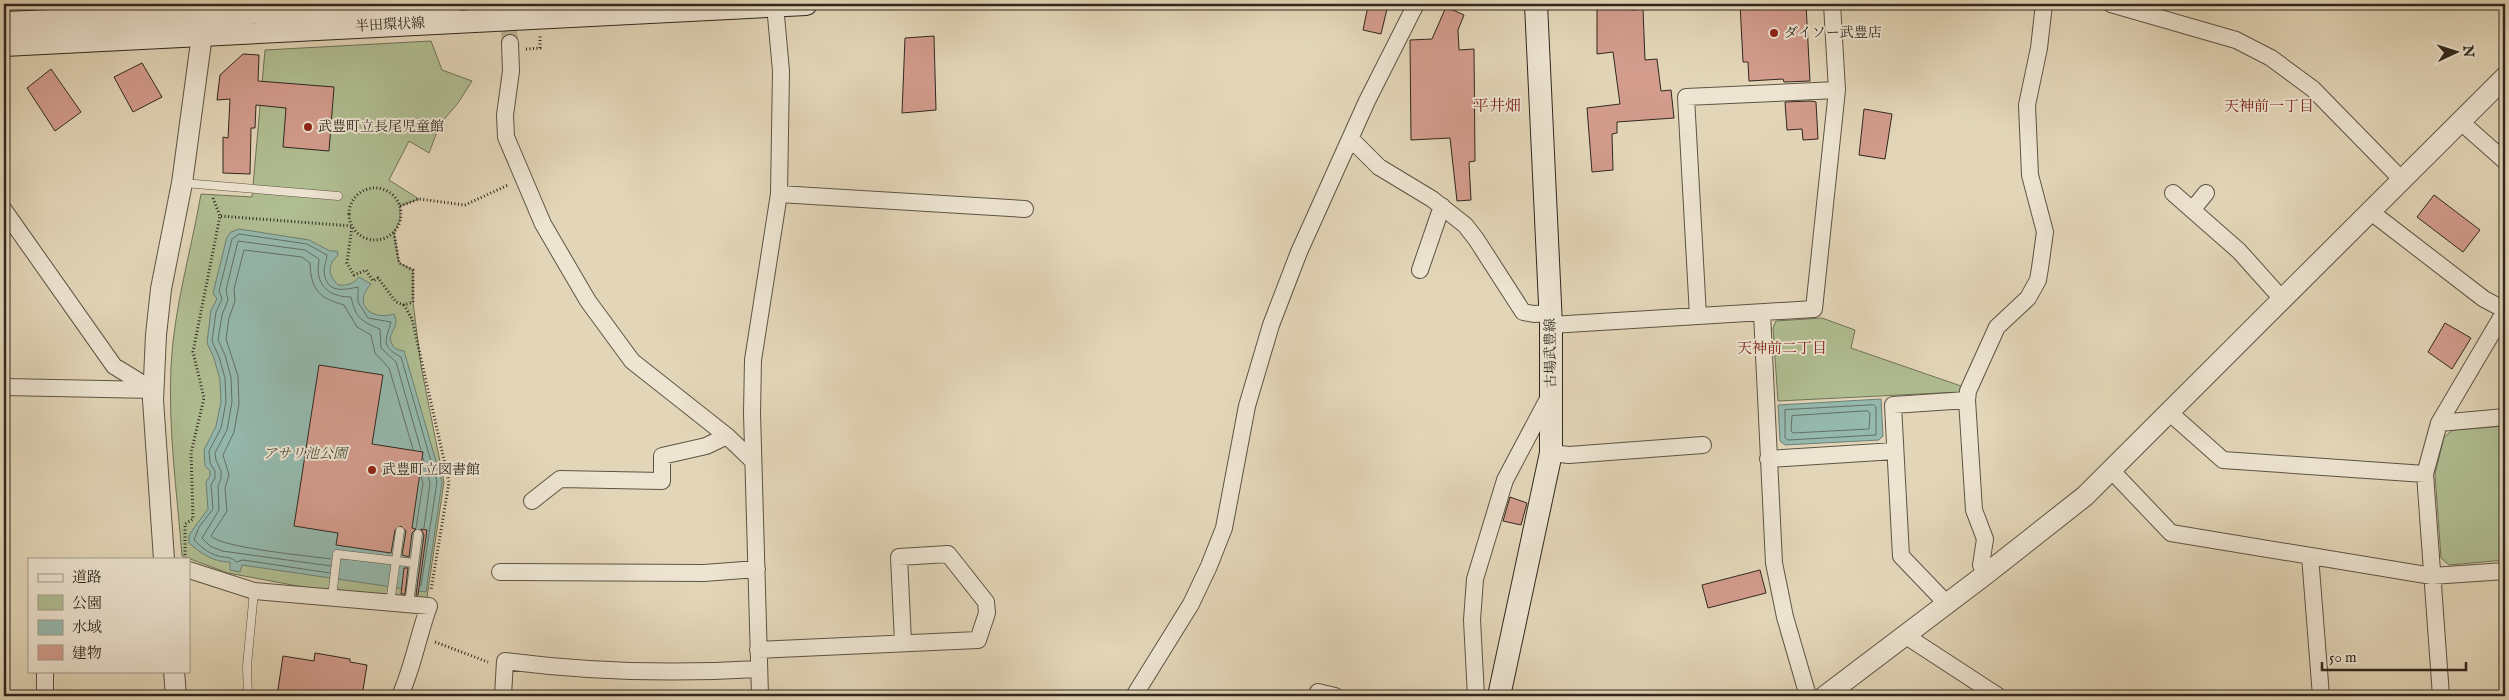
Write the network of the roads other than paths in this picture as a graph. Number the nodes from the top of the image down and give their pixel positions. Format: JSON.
{"nodes":[{"id":1,"x":451,"y":4,"type":"edge"},
{"id":2,"x":806,"y":4,"type":"edge"},
{"id":3,"x":1416,"y":4,"type":"edge"},
{"id":4,"x":1536,"y":4,"type":"edge"},
{"id":5,"x":1832,"y":4,"type":"edge"},
{"id":6,"x":2044,"y":4,"type":"edge"},
{"id":7,"x":2111,"y":4,"type":"edge"},
{"id":8,"x":775,"y":5,"type":"junction"},
{"id":9,"x":339,"y":6,"type":"edge"},
{"id":10,"x":204,"y":18,"type":"edge"},
{"id":11,"x":4,"y":23,"type":"edge"},
{"id":12,"x":4,"y":45,"type":"edge"},
{"id":13,"x":510,"y":47,"type":"tunnel mouth"},
{"id":14,"x":2505,"y":77,"type":"edge"},
{"id":15,"x":1837,"y":90,"type":"junction"},
{"id":16,"x":2461,"y":122,"type":"junction"},
{"id":17,"x":1351,"y":140,"type":"junction"},
{"id":18,"x":2505,"y":161,"type":"edge"},
{"id":19,"x":2403,"y":180,"type":"junction"},
{"id":20,"x":182,"y":182,"type":"junction"},
{"id":21,"x":2173,"y":193,"type":"dead end"},
{"id":22,"x":2206,"y":193,"type":"dead end"},
{"id":23,"x":779,"y":194,"type":"junction"},
{"id":24,"x":338,"y":196,"type":"dead end"},
{"id":25,"x":1442,"y":206,"type":"junction"},
{"id":26,"x":2193,"y":209,"type":"junction"},
{"id":27,"x":4,"y":210,"type":"edge"},
{"id":28,"x":1025,"y":210,"type":"dead end"},
{"id":29,"x":2371,"y":212,"type":"junction"},
{"id":30,"x":1420,"y":270,"type":"dead end"},
{"id":31,"x":2282,"y":299,"type":"junction"},
{"id":32,"x":2505,"y":311,"type":"edge"},
{"id":33,"x":1762,"y":313,"type":"junction"},
{"id":34,"x":1698,"y":316,"type":"junction"},
{"id":35,"x":1551,"y":319,"type":"junction"},
{"id":36,"x":4,"y":388,"type":"edge"},
{"id":37,"x":153,"y":390,"type":"junction"},
{"id":38,"x":1552,"y":391,"type":"junction"},
{"id":39,"x":1967,"y":400,"type":"junction"},
{"id":40,"x":2170,"y":413,"type":"junction"},
{"id":41,"x":2505,"y":417,"type":"edge"},
{"id":42,"x":2439,"y":423,"type":"junction"},
{"id":43,"x":728,"y":436,"type":"junction"},
{"id":44,"x":1702,"y":445,"type":"dead end"},
{"id":45,"x":1895,"y":451,"type":"junction"},
{"id":46,"x":1551,"y":453,"type":"junction"},
{"id":47,"x":1768,"y":459,"type":"junction"},
{"id":48,"x":754,"y":461,"type":"junction"},
{"id":49,"x":2111,"y":470,"type":"junction"},
{"id":50,"x":2425,"y":474,"type":"junction"},
{"id":51,"x":532,"y":501,"type":"dead end"},
{"id":52,"x":400,"y":531,"type":"dead end"},
{"id":53,"x":418,"y":534,"type":"dead end"},
{"id":54,"x":2310,"y":556,"type":"junction"},
{"id":55,"x":164,"y":558,"type":"edge"},
{"id":56,"x":395,"y":560,"type":"junction"},
{"id":57,"x":414,"y":563,"type":"junction"},
{"id":58,"x":757,"y":569,"type":"junction"},
{"id":59,"x":190,"y":570,"type":"edge"},
{"id":60,"x":2505,"y":571,"type":"edge"},
{"id":61,"x":500,"y":572,"type":"dead end"},
{"id":62,"x":1986,"y":574,"type":"junction"},
{"id":63,"x":2432,"y":576,"type":"junction"},
{"id":64,"x":254,"y":591,"type":"junction"},
{"id":65,"x":332,"y":597,"type":"junction"},
{"id":66,"x":390,"y":603,"type":"junction"},
{"id":67,"x":409,"y":604,"type":"junction"},
{"id":68,"x":1947,"y":604,"type":"junction"},
{"id":69,"x":1906,"y":636,"type":"junction"},
{"id":70,"x":903,"y":642,"type":"junction"},
{"id":71,"x":758,"y":650,"type":"junction"},
{"id":72,"x":758,"y":669,"type":"junction"},
{"id":73,"x":45,"y":672,"type":"edge"},
{"id":74,"x":174,"y":672,"type":"edge"},
{"id":75,"x":1834,"y":694,"type":"edge"},
{"id":76,"x":45,"y":696,"type":"edge"},
{"id":77,"x":176,"y":696,"type":"edge"},
{"id":78,"x":248,"y":696,"type":"edge"},
{"id":79,"x":400,"y":696,"type":"edge"},
{"id":80,"x":503,"y":696,"type":"edge"},
{"id":81,"x":760,"y":696,"type":"edge"},
{"id":82,"x":1134,"y":696,"type":"edge"},
{"id":83,"x":1317,"y":696,"type":"edge"},
{"id":84,"x":1335,"y":696,"type":"edge"},
{"id":85,"x":1476,"y":696,"type":"edge"},
{"id":86,"x":1499,"y":696,"type":"edge"},
{"id":87,"x":1808,"y":696,"type":"edge"},
{"id":88,"x":1998,"y":696,"type":"edge"},
{"id":89,"x":2321,"y":696,"type":"edge"},
{"id":90,"x":2441,"y":696,"type":"edge"}],
"edges":[{"from":1,"to":9,"type":"main road","name":"半田環状線"},
{"from":2,"to":8,"type":"main road","name":"半田環状線"},
{"from":3,"to":17,"type":"street"},
{"from":4,"to":35,"type":"main road","name":"古場武豊線"},
{"from":5,"to":15,"type":"street"},
{"from":6,"to":39,"type":"street"},
{"from":7,"to":19,"type":"street"},
{"from":8,"to":10,"type":"main road","name":"半田環状線"},
{"from":8,"to":23,"type":"street"},
{"from":9,"to":10,"type":"main road","name":"半田環状線"},
{"from":10,"to":11,"type":"main road","name":"半田環状線"},
{"from":10,"to":12,"type":"main road","name":"半田環状線"},
{"from":10,"to":20,"type":"street"},
{"from":13,"to":43,"type":"street"},
{"from":14,"to":16,"type":"street"},
{"from":15,"to":33,"type":"street"},
{"from":15,"to":34,"type":"street"},
{"from":16,"to":18,"type":"street"},
{"from":16,"to":19,"type":"street"},
{"from":17,"to":25,"type":"street"},
{"from":17,"to":82,"type":"street"},
{"from":19,"to":29,"type":"street"},
{"from":20,"to":24,"type":"lane"},
{"from":20,"to":37,"type":"street"},
{"from":21,"to":26,"type":"street"},
{"from":22,"to":26,"type":"street"},
{"from":23,"to":28,"type":"street"},
{"from":23,"to":48,"type":"street"},
{"from":25,"to":30,"type":"street"},
{"from":25,"to":35,"type":"street"},
{"from":26,"to":31,"type":"street"},
{"from":27,"to":37,"type":"street"},
{"from":29,"to":31,"type":"street"},
{"from":29,"to":32,"type":"street"},
{"from":31,"to":40,"type":"street"},
{"from":32,"to":42,"type":"street"},
{"from":33,"to":34,"type":"street"},
{"from":33,"to":47,"type":"street"},
{"from":34,"to":35,"type":"street"},
{"from":35,"to":38,"type":"main road","name":"古場武豊線"},
{"from":36,"to":37,"type":"street"},
{"from":37,"to":55,"type":"street"},
{"from":38,"to":46,"type":"main road","name":"古場武豊線"},
{"from":38,"to":85,"type":"street"},
{"from":39,"to":45,"type":"street"},
{"from":39,"to":62,"type":"street"},
{"from":40,"to":49,"type":"street"},
{"from":40,"to":50,"type":"street"},
{"from":41,"to":42,"type":"street"},
{"from":42,"to":50,"type":"street"},
{"from":43,"to":48,"type":"street"},
{"from":43,"to":51,"type":"street"},
{"from":44,"to":46,"type":"street"},
{"from":45,"to":47,"type":"street"},
{"from":45,"to":68,"type":"street"},
{"from":46,"to":86,"type":"main road","name":"古場武豊線"},
{"from":47,"to":87,"type":"street"},
{"from":48,"to":58,"type":"street"},
{"from":49,"to":54,"type":"street"},
{"from":49,"to":62,"type":"street"},
{"from":50,"to":63,"type":"street"},
{"from":52,"to":56,"type":"lane"},
{"from":53,"to":57,"type":"lane"},
{"from":54,"to":63,"type":"street"},
{"from":54,"to":89,"type":"street"},
{"from":56,"to":57,"type":"lane"},
{"from":56,"to":65,"type":"lane"},
{"from":56,"to":66,"type":"lane"},
{"from":57,"to":67,"type":"lane"},
{"from":58,"to":61,"type":"street"},
{"from":58,"to":71,"type":"street"},
{"from":59,"to":64,"type":"street"},
{"from":60,"to":63,"type":"street"},
{"from":62,"to":68,"type":"street"},
{"from":63,"to":90,"type":"street"},
{"from":64,"to":65,"type":"street"},
{"from":64,"to":78,"type":"lane"},
{"from":65,"to":66,"type":"street"},
{"from":66,"to":67,"type":"street"},
{"from":67,"to":79,"type":"street"},
{"from":68,"to":69,"type":"street"},
{"from":69,"to":75,"type":"street"},
{"from":69,"to":88,"type":"street"},
{"from":70,"to":70,"type":"street"},
{"from":70,"to":71,"type":"street"},
{"from":71,"to":72,"type":"street"},
{"from":72,"to":80,"type":"street"},
{"from":72,"to":81,"type":"street"},
{"from":73,"to":76,"type":"street"},
{"from":74,"to":77,"type":"street"},
{"from":83,"to":84,"type":"street"}]}
